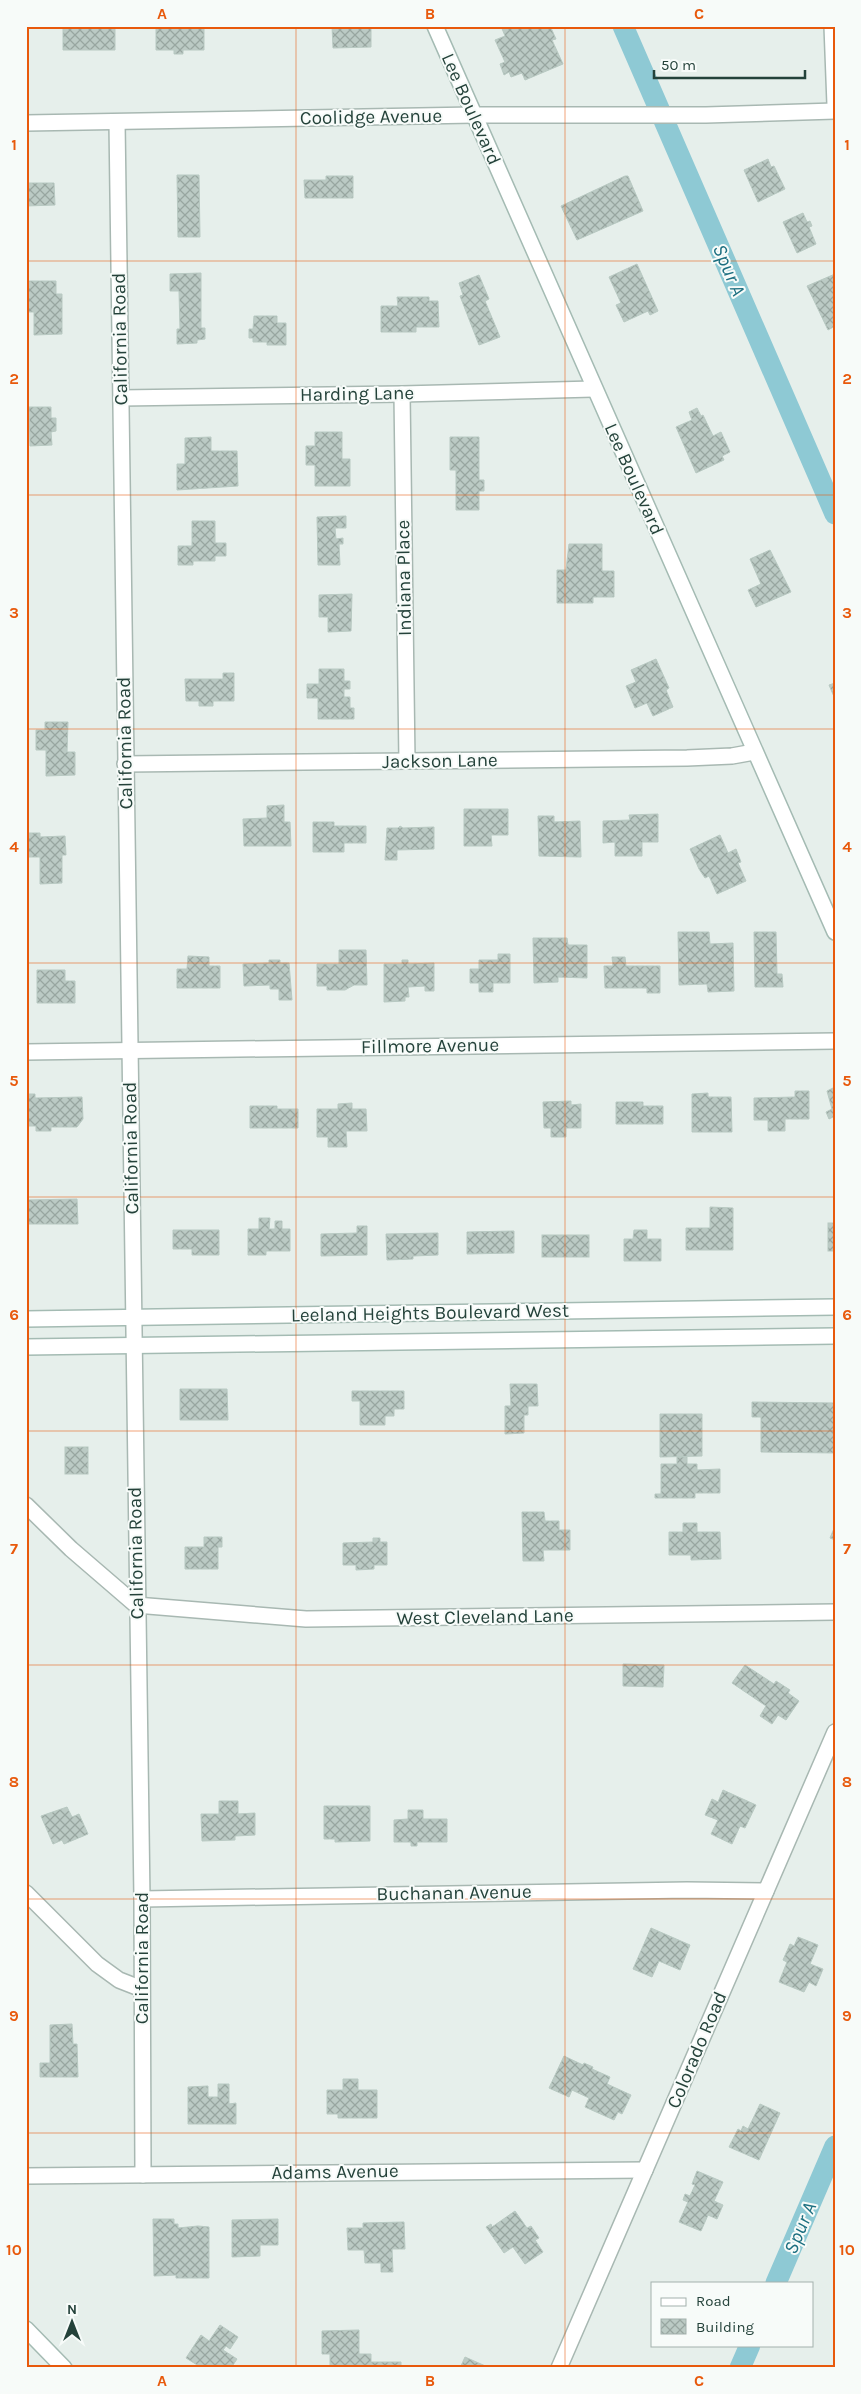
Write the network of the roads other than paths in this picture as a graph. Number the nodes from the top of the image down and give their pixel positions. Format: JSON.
{"nodes":[{"id":1,"x":435,"y":26,"type":"edge"},
{"id":2,"x":832,"y":26,"type":"edge"},
{"id":3,"x":835,"y":105,"type":"edge"},
{"id":4,"x":835,"y":112,"type":"edge"},
{"id":5,"x":474,"y":115,"type":"junction"},
{"id":6,"x":26,"y":122,"type":"edge"},
{"id":7,"x":117,"y":122,"type":"junction"},
{"id":8,"x":593,"y":389,"type":"junction"},
{"id":9,"x":402,"y":394,"type":"junction"},
{"id":10,"x":121,"y":398,"type":"junction"},
{"id":11,"x":754,"y":752,"type":"junction"},
{"id":12,"x":407,"y":761,"type":"junction"},
{"id":13,"x":125,"y":764,"type":"junction"},
{"id":14,"x":835,"y":932,"type":"edge"},
{"id":15,"x":835,"y":1041,"type":"edge"},
{"id":16,"x":129,"y":1051,"type":"junction"},
{"id":17,"x":26,"y":1052,"type":"edge"},
{"id":18,"x":835,"y":1308,"type":"edge"},
{"id":19,"x":133,"y":1316,"type":"junction"},
{"id":20,"x":26,"y":1319,"type":"edge"},
{"id":21,"x":835,"y":1336,"type":"edge"},
{"id":22,"x":133,"y":1346,"type":"junction"},
{"id":23,"x":26,"y":1348,"type":"edge"},
{"id":24,"x":26,"y":1505,"type":"edge"},
{"id":25,"x":136,"y":1605,"type":"junction"},
{"id":26,"x":835,"y":1612,"type":"edge"},
{"id":27,"x":835,"y":1732,"type":"edge"},
{"id":28,"x":766,"y":1891,"type":"junction"},
{"id":29,"x":26,"y":1893,"type":"edge"},
{"id":30,"x":142,"y":1899,"type":"junction"},
{"id":31,"x":142,"y":1989,"type":"junction"},
{"id":32,"x":645,"y":2170,"type":"junction"},
{"id":33,"x":143,"y":2175,"type":"junction"},
{"id":34,"x":26,"y":2176,"type":"edge"},
{"id":35,"x":26,"y":2329,"type":"edge"},
{"id":36,"x":64,"y":2368,"type":"edge"},
{"id":37,"x":559,"y":2368,"type":"edge"}],
"edges":[{"from":1,"to":5,"type":"street","name":"Lee Boulevard"},
{"from":2,"to":3,"type":"street"},
{"from":4,"to":5,"type":"street","name":"Coolidge Avenue"},
{"from":5,"to":7,"type":"street","name":"Coolidge Avenue"},
{"from":5,"to":8,"type":"street","name":"Lee Boulevard"},
{"from":6,"to":7,"type":"street","name":"Coolidge Avenue"},
{"from":7,"to":10,"type":"street","name":"California Road"},
{"from":8,"to":9,"type":"street","name":"Harding Lane"},
{"from":8,"to":11,"type":"street","name":"Lee Boulevard"},
{"from":9,"to":10,"type":"street","name":"Harding Lane"},
{"from":9,"to":12,"type":"street","name":"Indiana Place"},
{"from":10,"to":13,"type":"street","name":"California Road"},
{"from":11,"to":12,"type":"street","name":"Jackson Lane"},
{"from":11,"to":14,"type":"street","name":"Lee Boulevard"},
{"from":12,"to":13,"type":"street","name":"Jackson Lane"},
{"from":13,"to":16,"type":"street","name":"California Road"},
{"from":15,"to":16,"type":"street","name":"Fillmore Avenue"},
{"from":16,"to":17,"type":"street","name":"Fillmore Avenue"},
{"from":16,"to":19,"type":"street","name":"California Road"},
{"from":18,"to":19,"type":"street","name":"Leeland Heights Boulevard West"},
{"from":19,"to":20,"type":"street","name":"Leeland Heights Boulevard West"},
{"from":19,"to":22,"type":"street","name":"California Road"},
{"from":21,"to":22,"type":"street","name":"Leeland Heights Boulevard West"},
{"from":22,"to":23,"type":"street","name":"Leeland Heights Boulevard West"},
{"from":22,"to":25,"type":"street","name":"California Road"},
{"from":24,"to":25,"type":"street"},
{"from":25,"to":26,"type":"street","name":"West Cleveland Lane"},
{"from":25,"to":30,"type":"street","name":"California Road"},
{"from":27,"to":28,"type":"street","name":"Colorado Road"},
{"from":28,"to":30,"type":"street","name":"Buchanan Avenue"},
{"from":28,"to":32,"type":"street","name":"Colorado Road"},
{"from":29,"to":31,"type":"street"},
{"from":30,"to":31,"type":"street","name":"California Road"},
{"from":31,"to":33,"type":"street","name":"California Road"},
{"from":32,"to":33,"type":"street","name":"Adams Avenue"},
{"from":32,"to":37,"type":"street","name":"Colorado Road"},
{"from":33,"to":34,"type":"street","name":"Adams Avenue"},
{"from":35,"to":36,"type":"street"}]}
